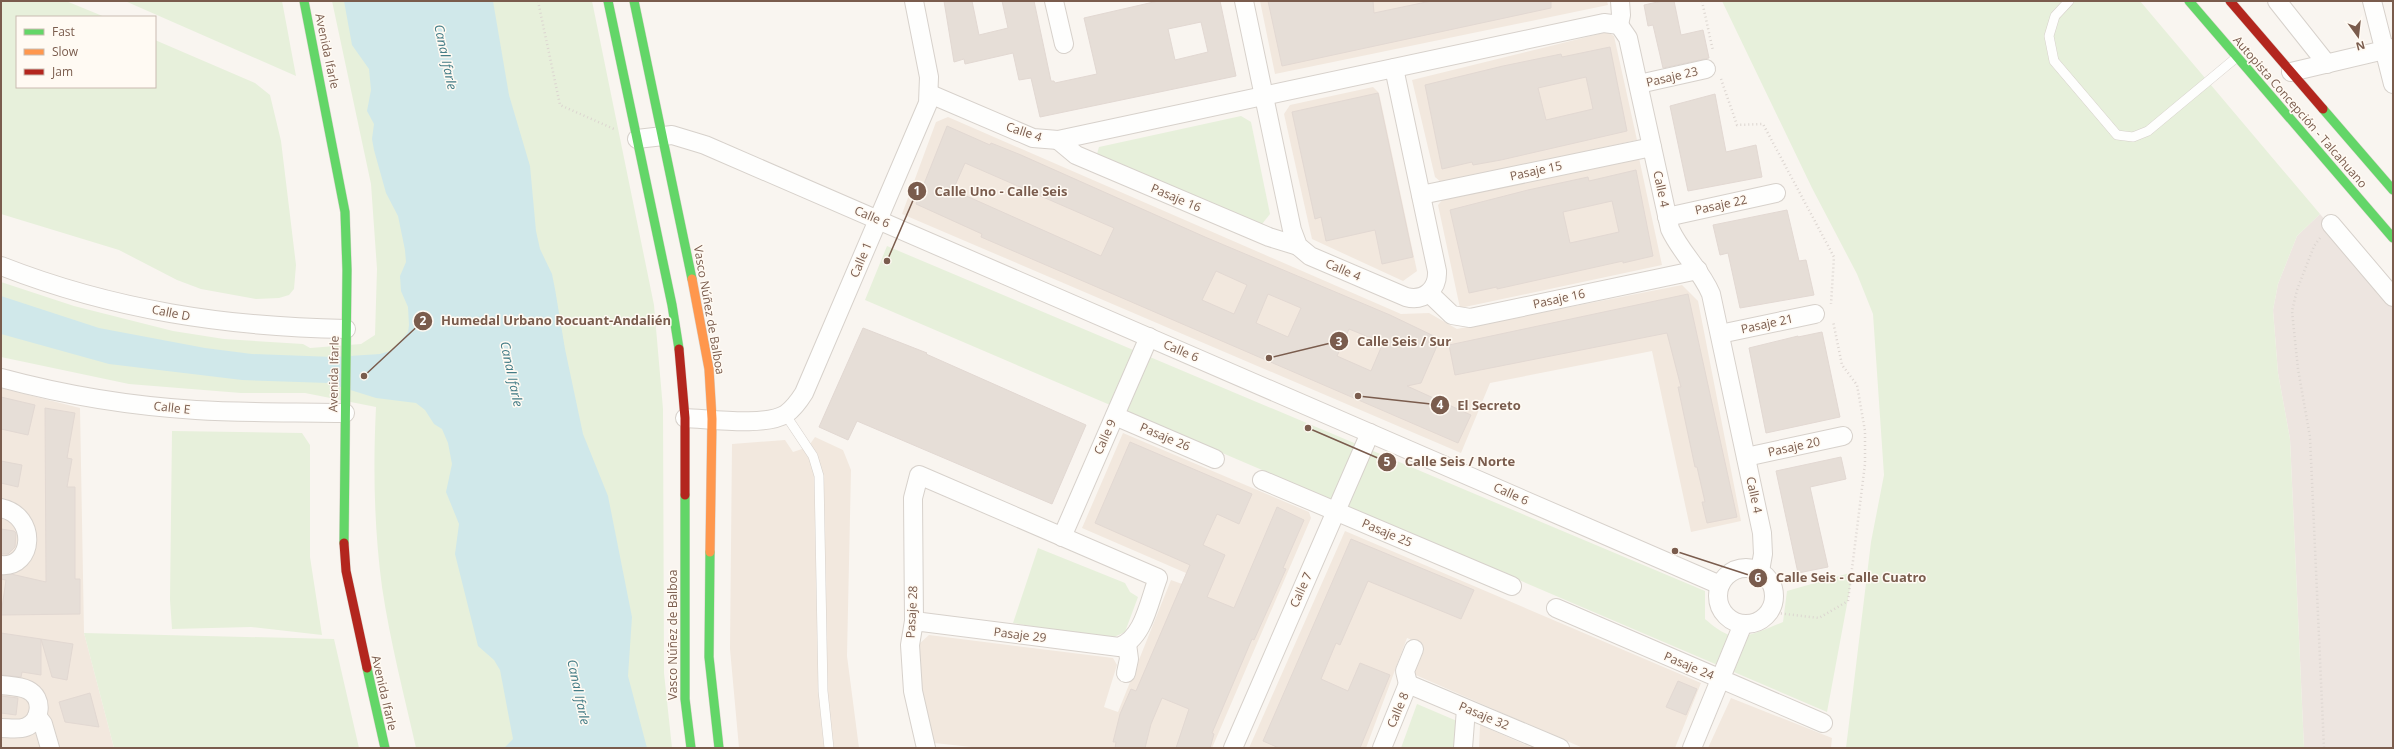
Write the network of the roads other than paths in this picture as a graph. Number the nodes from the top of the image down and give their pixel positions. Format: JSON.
{"nodes":[{"id":1,"x":304,"y":1,"type":"edge"},
{"id":2,"x":608,"y":1,"type":"edge"},
{"id":3,"x":634,"y":1,"type":"edge"},
{"id":4,"x":914,"y":1,"type":"edge"},
{"id":5,"x":1054,"y":1,"type":"edge"},
{"id":6,"x":1244,"y":1,"type":"edge"},
{"id":7,"x":1620,"y":1,"type":"edge"},
{"id":8,"x":2069,"y":1,"type":"edge"},
{"id":9,"x":2188,"y":1,"type":"edge"},
{"id":10,"x":2230,"y":1,"type":"edge"},
{"id":11,"x":2277,"y":1,"type":"edge"},
{"id":12,"x":2372,"y":1,"type":"edge"},
{"id":13,"x":1619,"y":24,"type":"junction"},
{"id":14,"x":1064,"y":44,"type":"dead end"},
{"id":15,"x":2389,"y":49,"type":"edge"},
{"id":16,"x":2237,"y":57,"type":"junction"},
{"id":17,"x":2327,"y":64,"type":"junction"},
{"id":18,"x":1394,"y":68,"type":"junction"},
{"id":19,"x":1706,"y":69,"type":"dead end"},
{"id":20,"x":2291,"y":72,"type":"junction"},
{"id":21,"x":1638,"y":84,"type":"junction"},
{"id":22,"x":2393,"y":84,"type":"edge"},
{"id":23,"x":930,"y":94,"type":"junction"},
{"id":24,"x":1264,"y":96,"type":"junction"},
{"id":25,"x":663,"y":135,"type":"junction"},
{"id":26,"x":637,"y":139,"type":"junction"},
{"id":27,"x":1058,"y":140,"type":"junction"},
{"id":28,"x":1652,"y":147,"type":"junction"},
{"id":29,"x":2393,"y":190,"type":"edge"},
{"id":30,"x":1776,"y":193,"type":"dead end"},
{"id":31,"x":1421,"y":195,"type":"junction"},
{"id":32,"x":1667,"y":217,"type":"junction"},
{"id":33,"x":879,"y":220,"type":"junction"},
{"id":34,"x":2331,"y":224,"type":"road end"},
{"id":35,"x":2393,"y":238,"type":"edge"},
{"id":36,"x":1298,"y":246,"type":"junction"},
{"id":37,"x":1,"y":266,"type":"edge"},
{"id":38,"x":1698,"y":270,"type":"junction"},
{"id":39,"x":1429,"y":293,"type":"junction"},
{"id":40,"x":2393,"y":297,"type":"edge"},
{"id":41,"x":1815,"y":314,"type":"dead end"},
{"id":42,"x":346,"y":334,"type":"junction"},
{"id":43,"x":1720,"y":334,"type":"junction"},
{"id":44,"x":1149,"y":337,"type":"junction"},
{"id":45,"x":1,"y":378,"type":"edge"},
{"id":46,"x":345,"y":407,"type":"junction"},
{"id":47,"x":785,"y":414,"type":"junction"},
{"id":48,"x":1115,"y":416,"type":"junction"},
{"id":49,"x":685,"y":418,"type":"junction"},
{"id":50,"x":712,"y":420,"type":"junction"},
{"id":51,"x":1370,"y":433,"type":"junction"},
{"id":52,"x":1843,"y":436,"type":"dead end"},
{"id":53,"x":1746,"y":457,"type":"junction"},
{"id":54,"x":1215,"y":459,"type":"dead end"},
{"id":55,"x":1262,"y":480,"type":"dead end"},
{"id":56,"x":1,"y":508,"type":"edge"},
{"id":57,"x":1336,"y":512,"type":"junction"},
{"id":58,"x":1062,"y":537,"type":"junction"},
{"id":59,"x":1,"y":565,"type":"edge"},
{"id":60,"x":1760,"y":572,"type":"junction"},
{"id":61,"x":1720,"y":585,"type":"junction"},
{"id":62,"x":1512,"y":586,"type":"dead end"},
{"id":63,"x":1556,"y":608,"type":"dead end"},
{"id":64,"x":914,"y":622,"type":"junction"},
{"id":65,"x":1743,"y":624,"type":"junction"},
{"id":66,"x":1127,"y":644,"type":"junction"},
{"id":67,"x":1414,"y":649,"type":"dead end"},
{"id":68,"x":1126,"y":673,"type":"dead end"},
{"id":69,"x":1720,"y":679,"type":"junction"},
{"id":70,"x":1408,"y":684,"type":"junction"},
{"id":71,"x":1,"y":685,"type":"edge"},
{"id":72,"x":1466,"y":709,"type":"junction"},
{"id":73,"x":37,"y":716,"type":"junction"},
{"id":74,"x":1823,"y":723,"type":"dead end"},
{"id":75,"x":1,"y":728,"type":"edge"},
{"id":76,"x":50,"y":748,"type":"edge"},
{"id":77,"x":385,"y":748,"type":"edge"},
{"id":78,"x":691,"y":748,"type":"edge"},
{"id":79,"x":719,"y":748,"type":"edge"},
{"id":80,"x":829,"y":748,"type":"edge"},
{"id":81,"x":926,"y":748,"type":"edge"},
{"id":82,"x":1233,"y":748,"type":"edge"},
{"id":83,"x":1382,"y":748,"type":"edge"},
{"id":84,"x":1463,"y":748,"type":"edge"},
{"id":85,"x":1560,"y":748,"type":"edge"},
{"id":86,"x":1692,"y":748,"type":"edge"}],
"edges":[{"from":1,"to":42,"type":"street","name":"Avenida Ifarle"},
{"from":2,"to":26,"type":"street","name":"Vasco Núñez de Balboa"},
{"from":3,"to":25,"type":"street","name":"Vasco Núñez de Balboa"},
{"from":4,"to":23,"type":"street","name":"Calle 1"},
{"from":5,"to":14,"type":"street"},
{"from":6,"to":24,"type":"street"},
{"from":7,"to":13,"type":"street"},
{"from":8,"to":16,"type":"lane"},
{"from":9,"to":16,"type":"street","name":"Autopista Concepción - Talcahuano"},
{"from":10,"to":20,"type":"street","name":"Autopista Concepción - Talcahuano"},
{"from":11,"to":17,"type":"street"},
{"from":12,"to":15,"type":"street"},
{"from":13,"to":18,"type":"street","name":"Calle 4"},
{"from":13,"to":21,"type":"street","name":"Calle 4"},
{"from":15,"to":17,"type":"street"},
{"from":15,"to":22,"type":"street"},
{"from":16,"to":35,"type":"street","name":"Autopista Concepción - Talcahuano"},
{"from":17,"to":20,"type":"street"},
{"from":18,"to":24,"type":"street","name":"Calle 4"},
{"from":18,"to":31,"type":"street"},
{"from":19,"to":21,"type":"street","name":"Pasaje 23"},
{"from":20,"to":29,"type":"street","name":"Autopista Concepción - Talcahuano"},
{"from":21,"to":28,"type":"street","name":"Calle 4"},
{"from":23,"to":27,"type":"street","name":"Calle 4"},
{"from":23,"to":33,"type":"street","name":"Calle 1"},
{"from":24,"to":27,"type":"street","name":"Calle 4"},
{"from":24,"to":36,"type":"street"},
{"from":25,"to":26,"type":"street","name":"Calle 6"},
{"from":25,"to":33,"type":"street","name":"Calle 6"},
{"from":25,"to":50,"type":"street","name":"Vasco Núñez de Balboa"},
{"from":26,"to":49,"type":"street","name":"Vasco Núñez de Balboa"},
{"from":27,"to":36,"type":"street","name":"Pasaje 16"},
{"from":28,"to":31,"type":"street","name":"Pasaje 15"},
{"from":28,"to":32,"type":"street","name":"Calle 4"},
{"from":30,"to":32,"type":"street","name":"Pasaje 22"},
{"from":31,"to":39,"type":"street"},
{"from":32,"to":38,"type":"street","name":"Calle 4"},
{"from":33,"to":44,"type":"street","name":"Calle 6"},
{"from":33,"to":47,"type":"street","name":"Calle 1"},
{"from":34,"to":40,"type":"street"},
{"from":36,"to":39,"type":"street","name":"Calle 4"},
{"from":37,"to":42,"type":"street","name":"Calle D"},
{"from":38,"to":39,"type":"street","name":"Pasaje 16"},
{"from":38,"to":43,"type":"street","name":"Calle 4"},
{"from":41,"to":43,"type":"street","name":"Pasaje 21"},
{"from":42,"to":46,"type":"street","name":"Avenida Ifarle"},
{"from":43,"to":53,"type":"street","name":"Calle 4"},
{"from":44,"to":48,"type":"street","name":"Calle 9"},
{"from":44,"to":51,"type":"street","name":"Calle 6"},
{"from":45,"to":46,"type":"street","name":"Calle E"},
{"from":46,"to":77,"type":"street","name":"Avenida Ifarle"},
{"from":47,"to":50,"type":"street","name":"Calle 1"},
{"from":47,"to":80,"type":"lane"},
{"from":48,"to":54,"type":"street","name":"Pasaje 26"},
{"from":48,"to":58,"type":"street","name":"Calle 9"},
{"from":49,"to":50,"type":"street","name":"Calle 1"},
{"from":49,"to":78,"type":"street","name":"Vasco Núñez de Balboa"},
{"from":50,"to":79,"type":"street","name":"Vasco Núñez de Balboa"},
{"from":51,"to":57,"type":"street","name":"Calle 7"},
{"from":51,"to":61,"type":"street","name":"Calle 6"},
{"from":52,"to":53,"type":"street","name":"Pasaje 20"},
{"from":53,"to":60,"type":"street","name":"Calle 4"},
{"from":55,"to":57,"type":"street","name":"Pasaje 25"},
{"from":56,"to":59,"type":"street"},
{"from":57,"to":62,"type":"street","name":"Pasaje 25"},
{"from":57,"to":82,"type":"street","name":"Calle 7"},
{"from":58,"to":64,"type":"street","name":"Pasaje 28"},
{"from":58,"to":66,"type":"street"},
{"from":60,"to":61,"type":"street"},
{"from":60,"to":65,"type":"street"},
{"from":61,"to":65,"type":"street"},
{"from":63,"to":69,"type":"street","name":"Pasaje 24"},
{"from":64,"to":66,"type":"street","name":"Pasaje 29"},
{"from":64,"to":81,"type":"street","name":"Pasaje 28"},
{"from":65,"to":69,"type":"street"},
{"from":66,"to":68,"type":"street"},
{"from":67,"to":70,"type":"street","name":"Calle 8"},
{"from":69,"to":74,"type":"street","name":"Pasaje 24"},
{"from":69,"to":86,"type":"street"},
{"from":70,"to":72,"type":"street","name":"Pasaje 32"},
{"from":70,"to":83,"type":"street","name":"Calle 8"},
{"from":71,"to":73,"type":"street"},
{"from":72,"to":84,"type":"street"},
{"from":72,"to":85,"type":"street","name":"Pasaje 32"},
{"from":73,"to":75,"type":"street"},
{"from":73,"to":76,"type":"street"}]}
